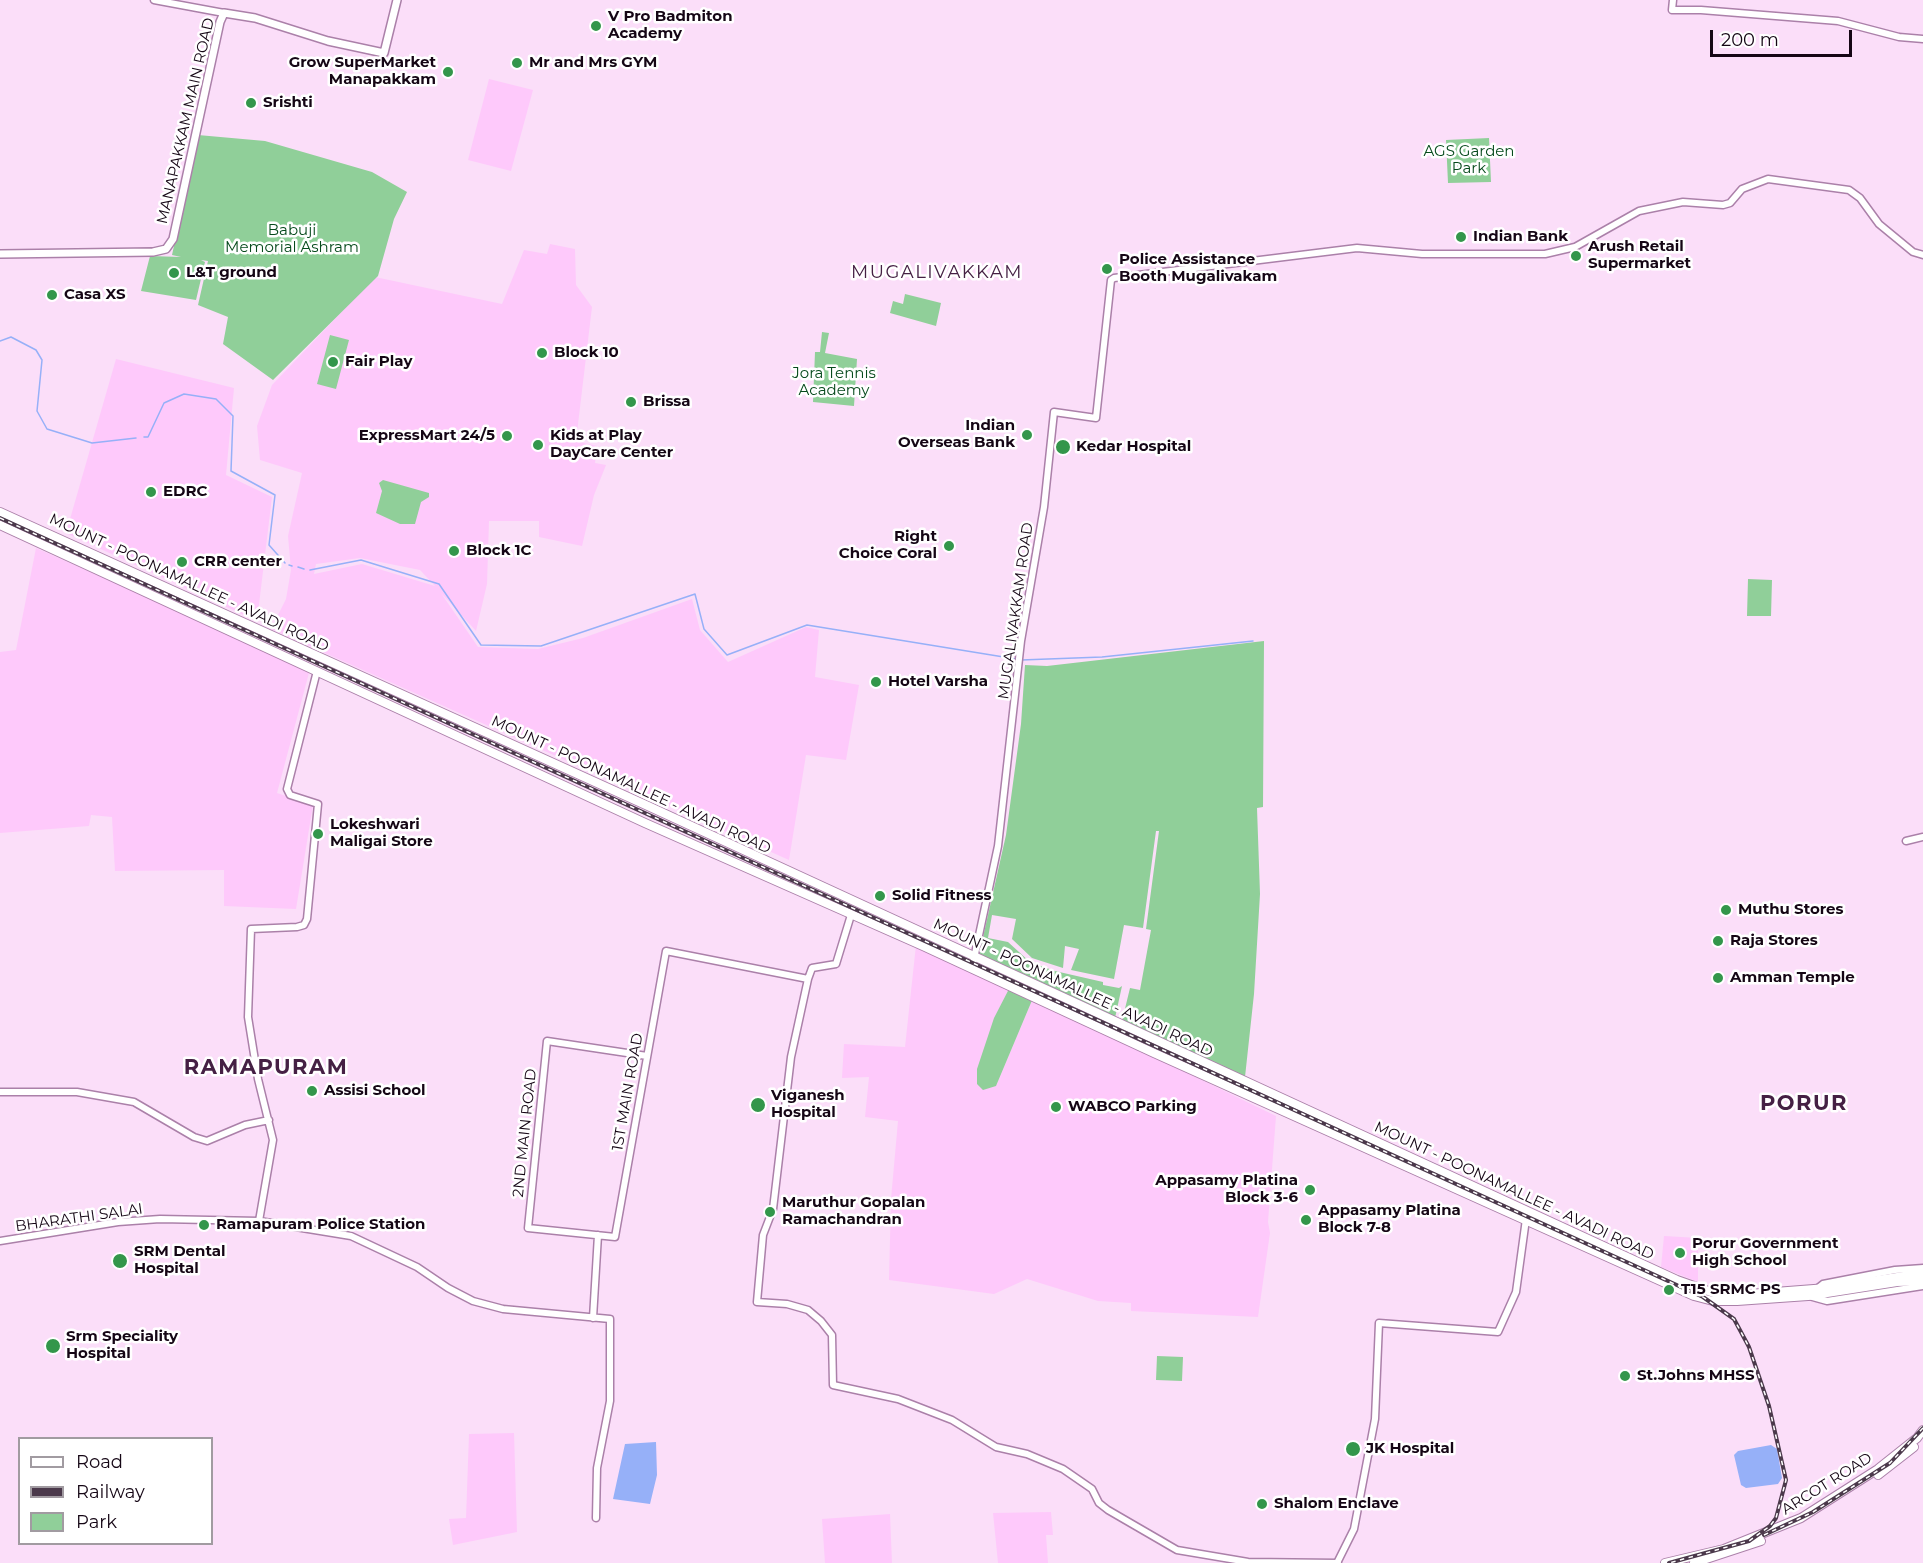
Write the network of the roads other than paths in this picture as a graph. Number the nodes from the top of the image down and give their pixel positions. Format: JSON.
{"nodes":[{"id":1,"x":154,"y":0,"type":"edge"},
{"id":2,"x":397,"y":0,"type":"edge"},
{"id":3,"x":1673,"y":0,"type":"edge"},
{"id":4,"x":224,"y":13,"type":"junction"},
{"id":5,"x":1923,"y":39,"type":"edge"},
{"id":6,"x":0,"y":254,"type":"edge"},
{"id":7,"x":1923,"y":255,"type":"edge"},
{"id":8,"x":0,"y":512,"type":"edge"},
{"id":9,"x":0,"y":525,"type":"edge"},
{"id":10,"x":317,"y":671,"type":"junction"},
{"id":11,"x":1923,"y":837,"type":"edge"},
{"id":12,"x":1906,"y":841,"type":"dead end"},
{"id":13,"x":875,"y":912,"type":"junction"},
{"id":14,"x":851,"y":915,"type":"junction"},
{"id":15,"x":869,"y":923,"type":"junction"},
{"id":16,"x":975,"y":957,"type":"junction"},
{"id":17,"x":972,"y":968,"type":"junction"},
{"id":18,"x":808,"y":979,"type":"junction"},
{"id":19,"x":1108,"y":1019,"type":"junction"},
{"id":20,"x":1104,"y":1030,"type":"junction"},
{"id":21,"x":647,"y":1056,"type":"junction"},
{"id":22,"x":0,"y":1092,"type":"edge"},
{"id":23,"x":269,"y":1120,"type":"junction"},
{"id":24,"x":1491,"y":1199,"type":"junction"},
{"id":25,"x":1530,"y":1219,"type":"junction"},
{"id":26,"x":259,"y":1221,"type":"junction"},
{"id":27,"x":598,"y":1235,"type":"junction"},
{"id":28,"x":0,"y":1241,"type":"edge"},
{"id":29,"x":1628,"y":1262,"type":"junction"},
{"id":30,"x":1923,"y":1268,"type":"edge"},
{"id":31,"x":1923,"y":1273,"type":"edge"},
{"id":32,"x":1923,"y":1281,"type":"edge"},
{"id":33,"x":1923,"y":1286,"type":"edge"},
{"id":34,"x":1823,"y":1290,"type":"junction"},
{"id":35,"x":1808,"y":1296,"type":"junction"},
{"id":36,"x":593,"y":1317,"type":"junction"},
{"id":37,"x":1923,"y":1430,"type":"edge"},
{"id":38,"x":1923,"y":1438,"type":"edge"},
{"id":39,"x":1819,"y":1509,"type":"junction"},
{"id":40,"x":596,"y":1518,"type":"dead end"},
{"id":41,"x":1290,"y":1563,"type":"edge"},
{"id":42,"x":1337,"y":1563,"type":"edge"},
{"id":43,"x":1665,"y":1563,"type":"edge"},
{"id":44,"x":1694,"y":1563,"type":"edge"}],
"edges":[{"from":1,"to":4,"type":"street"},
{"from":2,"to":4,"type":"main road","name":"MANAPAKKAM MAIN ROAD"},
{"from":3,"to":5,"type":"street"},
{"from":4,"to":6,"type":"main road","name":"MANAPAKKAM MAIN ROAD"},
{"from":7,"to":16,"type":"street","name":"MUGALIVAKKAM ROAD"},
{"from":8,"to":13,"type":"main road","name":"MOUNT - POONAMALLEE - AVADI ROAD"},
{"from":9,"to":10,"type":"main road","name":"MOUNT - POONAMALLEE - AVADI ROAD"},
{"from":10,"to":14,"type":"main road","name":"MOUNT - POONAMALLEE - AVADI ROAD"},
{"from":10,"to":23,"type":"street"},
{"from":11,"to":12,"type":"street"},
{"from":13,"to":15,"type":"main road"},
{"from":13,"to":16,"type":"main road","name":"MOUNT - POONAMALLEE - AVADI ROAD"},
{"from":14,"to":15,"type":"main road","name":"MOUNT - POONAMALLEE - AVADI ROAD"},
{"from":14,"to":18,"type":"street"},
{"from":15,"to":17,"type":"main road","name":"MOUNT - POONAMALLEE - AVADI ROAD"},
{"from":16,"to":17,"type":"street","name":"MUGALIVAKKAM ROAD"},
{"from":16,"to":19,"type":"main road","name":"MOUNT - POONAMALLEE - AVADI ROAD"},
{"from":17,"to":20,"type":"main road","name":"MOUNT - POONAMALLEE - AVADI ROAD"},
{"from":18,"to":21,"type":"street","name":"1ST MAIN ROAD"},
{"from":18,"to":41,"type":"street"},
{"from":19,"to":20,"type":"main road"},
{"from":19,"to":24,"type":"main road","name":"MOUNT - POONAMALLEE - AVADI ROAD"},
{"from":20,"to":24,"type":"main road","name":"MOUNT - POONAMALLEE - AVADI ROAD"},
{"from":21,"to":27,"type":"street","name":"1ST MAIN ROAD"},
{"from":21,"to":27,"type":"street","name":"2ND MAIN ROAD"},
{"from":22,"to":23,"type":"street"},
{"from":23,"to":26,"type":"street"},
{"from":24,"to":25,"type":"main road","name":"MOUNT - POONAMALLEE - AVADI ROAD"},
{"from":25,"to":29,"type":"main road","name":"MOUNT - POONAMALLEE - AVADI ROAD"},
{"from":25,"to":42,"type":"street"},
{"from":26,"to":28,"type":"street","name":"BHARATHI SALAI"},
{"from":26,"to":36,"type":"street","name":"BHARATHI SALAI"},
{"from":27,"to":36,"type":"street"},
{"from":29,"to":34,"type":"main road","name":"MOUNT - POONAMALLEE - AVADI ROAD"},
{"from":29,"to":35,"type":"main road","name":"MOUNT - POONAMALLEE - AVADI ROAD"},
{"from":30,"to":34,"type":"street"},
{"from":31,"to":34,"type":"main road"},
{"from":32,"to":34,"type":"main road"},
{"from":33,"to":35,"type":"street"},
{"from":34,"to":35,"type":"main road","name":"MOUNT - POONAMALLEE - AVADI ROAD"},
{"from":36,"to":40,"type":"street","name":"BHARATHI SALAI"},
{"from":37,"to":39,"type":"main road","name":"ARCOT ROAD"},
{"from":38,"to":39,"type":"main road","name":"ARCOT ROAD"},
{"from":39,"to":43,"type":"main road","name":"ARCOT ROAD"},
{"from":39,"to":44,"type":"main road","name":"ARCOT ROAD"},
{"from":41,"to":42,"type":"street"}]}
